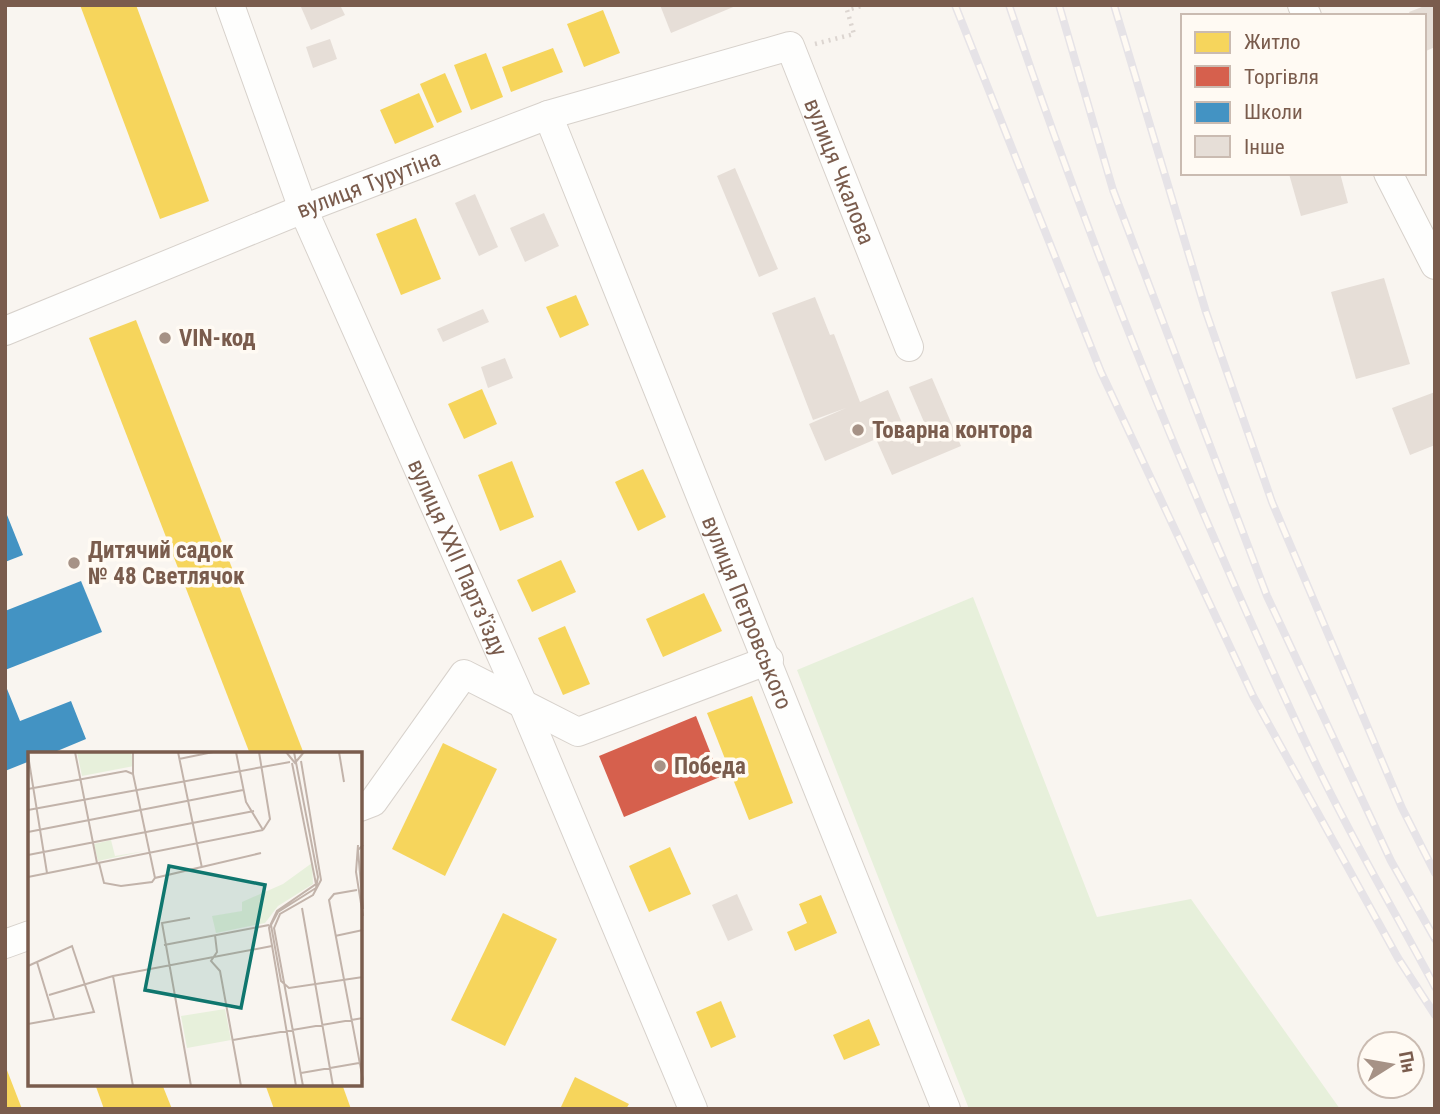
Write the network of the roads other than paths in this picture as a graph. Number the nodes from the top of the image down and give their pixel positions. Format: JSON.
{"nodes":[{"id":1,"x":230,"y":5,"type":"edge"},
{"id":2,"x":738,"y":59,"type":"joint"},
{"id":3,"x":548,"y":114,"type":"junction"},
{"id":4,"x":1389,"y":175,"type":"edge"},
{"id":5,"x":303,"y":209,"type":"junction"},
{"id":6,"x":1435,"y":265,"type":"edge"},
{"id":7,"x":5,"y":331,"type":"edge"},
{"id":8,"x":909,"y":347,"type":"dead end"},
{"id":9,"x":769,"y":660,"type":"junction"},
{"id":10,"x":522,"y":702,"type":"junction"},
{"id":11,"x":362,"y":806,"type":"edge"},
{"id":12,"x":28,"y":936,"type":"edge"},
{"id":13,"x":5,"y":944,"type":"edge"},
{"id":14,"x":693,"y":1109,"type":"edge"},
{"id":15,"x":946,"y":1109,"type":"edge"}],
"edges":[{"from":1,"to":5,"type":"street","name":"вулиця XXII Партз'їзду"},
{"from":2,"to":3,"type":"street","name":"вулиця Турутіна"},
{"from":2,"to":8,"type":"street","name":"вулиця Чкалова"},
{"from":3,"to":5,"type":"street","name":"вулиця Турутіна"},
{"from":3,"to":9,"type":"street","name":"вулиця Петровського"},
{"from":4,"to":6,"type":"street"},
{"from":5,"to":7,"type":"street","name":"вулиця Турутіна"},
{"from":5,"to":10,"type":"street","name":"вулиця XXII Партз'їзду"},
{"from":9,"to":10,"type":"street"},
{"from":9,"to":15,"type":"street","name":"вулиця Петровського"},
{"from":10,"to":11,"type":"street"},
{"from":10,"to":14,"type":"street","name":"вулиця XXII Партз'їзду"},
{"from":12,"to":13,"type":"street"}]}
